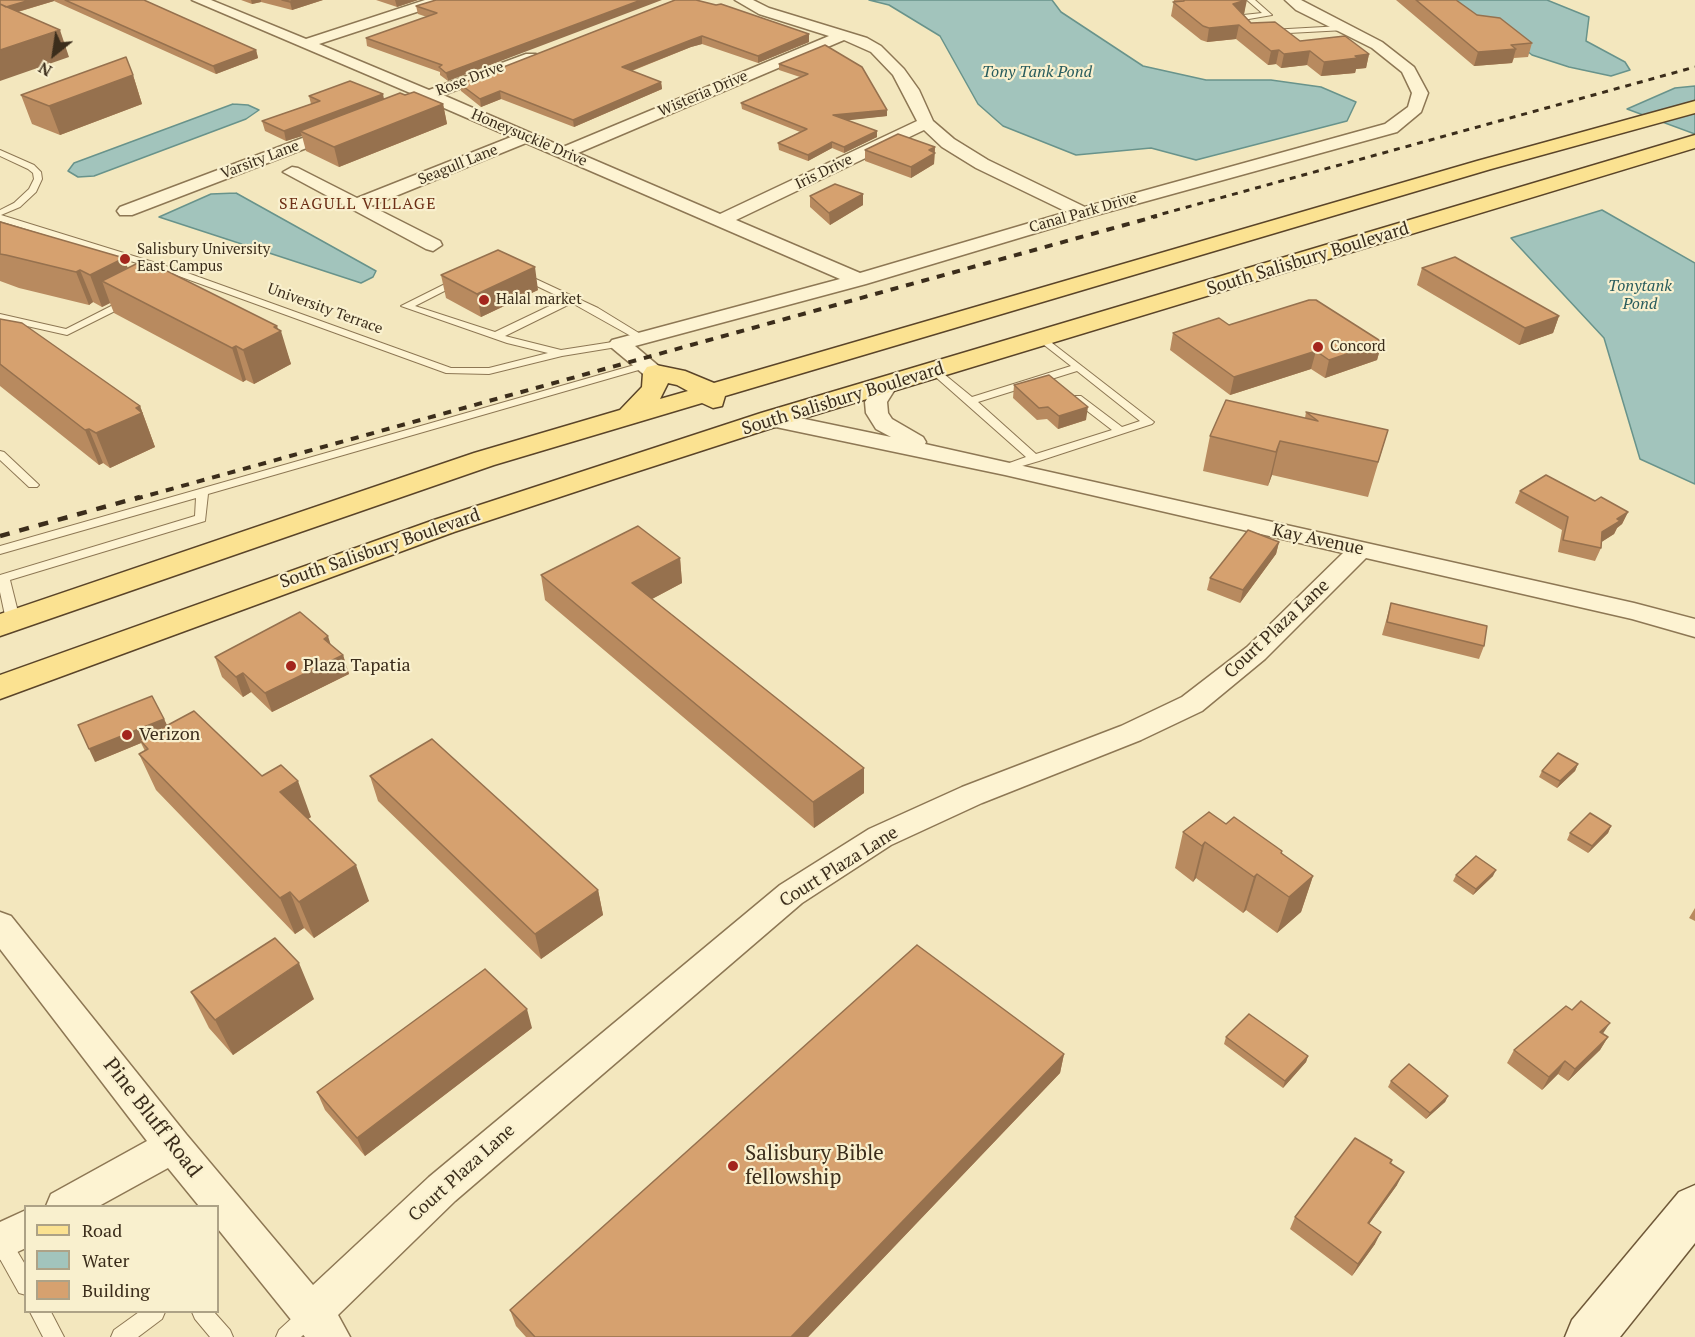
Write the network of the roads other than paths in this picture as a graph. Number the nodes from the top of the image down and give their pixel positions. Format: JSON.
{"nodes":[{"id":1,"x":198,"y":0,"type":"edge"},
{"id":2,"x":439,"y":0,"type":"edge"},
{"id":3,"x":742,"y":0,"type":"edge"},
{"id":4,"x":1251,"y":0,"type":"edge"},
{"id":5,"x":1292,"y":0,"type":"edge"},
{"id":6,"x":1342,"y":28,"type":"junction"},
{"id":7,"x":1264,"y":32,"type":"edge"},
{"id":8,"x":1253,"y":33,"type":"edge"},
{"id":9,"x":843,"y":35,"type":"junction"},
{"id":10,"x":305,"y":44,"type":"junction"},
{"id":11,"x":549,"y":50,"type":"edge"},
{"id":12,"x":428,"y":95,"type":"junction"},
{"id":13,"x":407,"y":103,"type":"edge"},
{"id":14,"x":1695,"y":107,"type":"edge"},
{"id":15,"x":926,"y":123,"type":"junction"},
{"id":16,"x":353,"y":124,"type":"edge"},
{"id":17,"x":526,"y":137,"type":"junction"},
{"id":18,"x":1693,"y":142,"type":"edge"},
{"id":19,"x":0,"y":153,"type":"edge"},
{"id":20,"x":563,"y":153,"type":"junction"},
{"id":21,"x":292,"y":172,"type":"dead end"},
{"id":22,"x":356,"y":205,"type":"junction"},
{"id":23,"x":126,"y":211,"type":"dead end"},
{"id":24,"x":0,"y":213,"type":"edge"},
{"id":25,"x":1083,"y":213,"type":"junction"},
{"id":26,"x":0,"y":218,"type":"edge"},
{"id":27,"x":722,"y":220,"type":"junction"},
{"id":28,"x":433,"y":245,"type":"dead end"},
{"id":29,"x":514,"y":272,"type":"edge"},
{"id":30,"x":465,"y":277,"type":"edge"},
{"id":31,"x":859,"y":280,"type":"junction"},
{"id":32,"x":138,"y":294,"type":"edge"},
{"id":33,"x":572,"y":299,"type":"junction"},
{"id":34,"x":0,"y":317,"type":"edge"},
{"id":35,"x":496,"y":336,"type":"junction"},
{"id":36,"x":642,"y":338,"type":"junction"},
{"id":37,"x":1043,"y":339,"type":"junction"},
{"id":38,"x":619,"y":344,"type":"junction"},
{"id":39,"x":562,"y":353,"type":"junction"},
{"id":40,"x":812,"y":362,"type":"junction"},
{"id":41,"x":1078,"y":367,"type":"junction"},
{"id":42,"x":651,"y":369,"type":"junction"},
{"id":43,"x":934,"y":372,"type":"junction"},
{"id":44,"x":1049,"y":376,"type":"junction"},
{"id":45,"x":886,"y":386,"type":"junction"},
{"id":46,"x":1062,"y":386,"type":"edge"},
{"id":47,"x":711,"y":392,"type":"junction"},
{"id":48,"x":1077,"y":398,"type":"edge"},
{"id":49,"x":970,"y":401,"type":"junction"},
{"id":50,"x":630,"y":416,"type":"junction"},
{"id":51,"x":771,"y":420,"type":"junction"},
{"id":52,"x":1120,"y":431,"type":"junction"},
{"id":53,"x":0,"y":454,"type":"edge"},
{"id":54,"x":941,"y":454,"type":"junction"},
{"id":55,"x":1035,"y":459,"type":"junction"},
{"id":56,"x":1005,"y":468,"type":"junction"},
{"id":57,"x":604,"y":473,"type":"junction"},
{"id":58,"x":33,"y":485,"type":"dead end"},
{"id":59,"x":202,"y":492,"type":"junction"},
{"id":60,"x":1361,"y":549,"type":"junction"},
{"id":61,"x":0,"y":550,"type":"edge"},
{"id":62,"x":2,"y":575,"type":"edge"},
{"id":63,"x":7,"y":622,"type":"edge"},
{"id":64,"x":1695,"y":628,"type":"edge"},
{"id":65,"x":0,"y":687,"type":"edge"},
{"id":66,"x":0,"y":925,"type":"edge"},
{"id":67,"x":173,"y":1146,"type":"junction"},
{"id":68,"x":66,"y":1205,"type":"edge"},
{"id":69,"x":1695,"y":1207,"type":"edge"},
{"id":70,"x":24,"y":1229,"type":"edge"},
{"id":71,"x":0,"y":1242,"type":"edge"},
{"id":72,"x":24,"y":1283,"type":"edge"},
{"id":73,"x":41,"y":1313,"type":"edge"},
{"id":74,"x":152,"y":1313,"type":"edge"},
{"id":75,"x":204,"y":1313,"type":"edge"},
{"id":76,"x":321,"y":1325,"type":"edge"},
{"id":77,"x":54,"y":1337,"type":"edge"},
{"id":78,"x":121,"y":1337,"type":"edge"},
{"id":79,"x":223,"y":1337,"type":"edge"},
{"id":80,"x":286,"y":1337,"type":"edge"},
{"id":81,"x":1589,"y":1337,"type":"edge"}],
"edges":[{"from":1,"to":10,"type":"street","name":"Honeysuckle Drive"},
{"from":2,"to":10,"type":"street"},
{"from":3,"to":9,"type":"street"},
{"from":4,"to":8,"type":"lane"},
{"from":5,"to":6,"type":"street","name":"Canal Park Drive"},
{"from":6,"to":7,"type":"lane"},
{"from":6,"to":25,"type":"street","name":"Canal Park Drive"},
{"from":9,"to":15,"type":"street"},
{"from":9,"to":20,"type":"street","name":"Wisteria Drive"},
{"from":10,"to":12,"type":"street","name":"Honeysuckle Drive"},
{"from":11,"to":12,"type":"street","name":"Rose Drive"},
{"from":12,"to":13,"type":"street"},
{"from":12,"to":17,"type":"street","name":"Honeysuckle Drive"},
{"from":14,"to":40,"type":"main road"},
{"from":15,"to":25,"type":"street"},
{"from":15,"to":27,"type":"street","name":"Iris Drive"},
{"from":16,"to":23,"type":"street","name":"Varsity Lane"},
{"from":17,"to":20,"type":"street","name":"Honeysuckle Drive"},
{"from":17,"to":22,"type":"street","name":"Seagull Lane"},
{"from":18,"to":37,"type":"main road","name":"South Salisbury Boulevard"},
{"from":19,"to":24,"type":"lane"},
{"from":20,"to":27,"type":"street","name":"Honeysuckle Drive"},
{"from":21,"to":22,"type":"street"},
{"from":22,"to":28,"type":"street"},
{"from":25,"to":31,"type":"street","name":"Canal Park Drive"},
{"from":26,"to":39,"type":"lane","name":"University Terrace"},
{"from":27,"to":31,"type":"street","name":"Honeysuckle Drive"},
{"from":29,"to":33,"type":"lane"},
{"from":30,"to":35,"type":"lane"},
{"from":31,"to":36,"type":"street","name":"Canal Park Drive"},
{"from":32,"to":34,"type":"lane"},
{"from":33,"to":35,"type":"lane"},
{"from":33,"to":36,"type":"lane"},
{"from":35,"to":39,"type":"lane"},
{"from":36,"to":38,"type":"street","name":"Canal Park Drive"},
{"from":37,"to":41,"type":"lane"},
{"from":37,"to":43,"type":"main road","name":"South Salisbury Boulevard"},
{"from":38,"to":39,"type":"lane","name":"University Terrace"},
{"from":38,"to":42,"type":"street"},
{"from":40,"to":47,"type":"main road"},
{"from":40,"to":51,"type":"main road"},
{"from":41,"to":44,"type":"lane"},
{"from":41,"to":52,"type":"lane"},
{"from":42,"to":47,"type":"main road"},
{"from":42,"to":50,"type":"main road"},
{"from":42,"to":59,"type":"lane"},
{"from":43,"to":45,"type":"main road","name":"South Salisbury Boulevard"},
{"from":43,"to":49,"type":"lane"},
{"from":44,"to":46,"type":"lane"},
{"from":44,"to":49,"type":"lane"},
{"from":45,"to":51,"type":"main road","name":"South Salisbury Boulevard"},
{"from":45,"to":54,"type":"street","name":"Kay Avenue"},
{"from":47,"to":50,"type":"main road"},
{"from":47,"to":57,"type":"main road"},
{"from":48,"to":52,"type":"lane"},
{"from":49,"to":55,"type":"lane"},
{"from":50,"to":63,"type":"main road"},
{"from":51,"to":54,"type":"street","name":"Kay Avenue"},
{"from":51,"to":57,"type":"main road","name":"South Salisbury Boulevard"},
{"from":52,"to":55,"type":"lane"},
{"from":53,"to":58,"type":"lane"},
{"from":54,"to":56,"type":"street","name":"Kay Avenue"},
{"from":55,"to":56,"type":"lane"},
{"from":56,"to":60,"type":"street","name":"Kay Avenue"},
{"from":57,"to":65,"type":"main road","name":"South Salisbury Boulevard"},
{"from":59,"to":61,"type":"lane"},
{"from":59,"to":62,"type":"lane"},
{"from":60,"to":64,"type":"street","name":"Kay Avenue"},
{"from":60,"to":76,"type":"street","name":"Court Plaza Lane"},
{"from":62,"to":63,"type":"lane"},
{"from":66,"to":67,"type":"street","name":"Pine Bluff Road"},
{"from":67,"to":68,"type":"street"},
{"from":67,"to":76,"type":"street","name":"Pine Bluff Road"},
{"from":69,"to":81,"type":"street"},
{"from":70,"to":71,"type":"street"},
{"from":71,"to":72,"type":"lane"},
{"from":73,"to":77,"type":"lane"},
{"from":74,"to":78,"type":"lane"},
{"from":75,"to":79,"type":"lane"},
{"from":76,"to":80,"type":"lane"}]}
